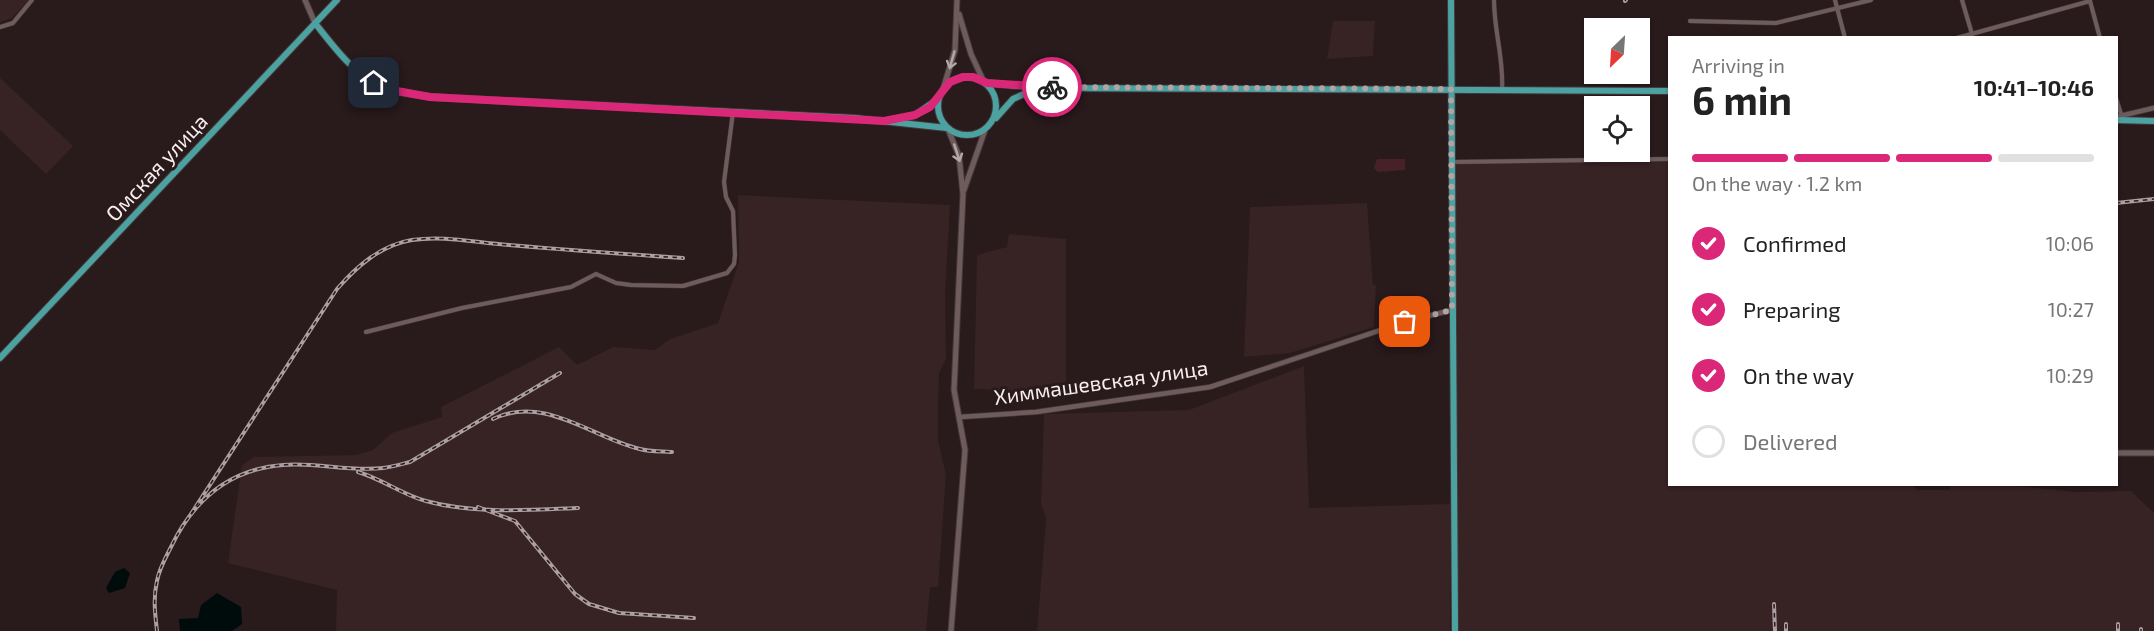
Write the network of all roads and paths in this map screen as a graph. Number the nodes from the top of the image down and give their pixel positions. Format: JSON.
{"nodes":[{"id":1,"x":32,"y":0,"type":"edge"},
{"id":2,"x":305,"y":0,"type":"edge"},
{"id":3,"x":336,"y":0,"type":"edge"},
{"id":4,"x":957,"y":0,"type":"edge"},
{"id":5,"x":1451,"y":0,"type":"edge"},
{"id":6,"x":1494,"y":0,"type":"edge"},
{"id":7,"x":1835,"y":0,"type":"edge"},
{"id":8,"x":1871,"y":0,"type":"edge"},
{"id":9,"x":1962,"y":0,"type":"edge"},
{"id":10,"x":2090,"y":0,"type":"edge"},
{"id":11,"x":1837,"y":8,"type":"junction"},
{"id":12,"x":958,"y":9,"type":"junction"},
{"id":13,"x":1690,"y":21,"type":"dead end"},
{"id":14,"x":315,"y":23,"type":"junction"},
{"id":15,"x":0,"y":27,"type":"edge"},
{"id":16,"x":1972,"y":34,"type":"junction"},
{"id":17,"x":1844,"y":36,"type":"edge"},
{"id":18,"x":1964,"y":36,"type":"edge"},
{"id":19,"x":2099,"y":36,"type":"edge"},
{"id":20,"x":985,"y":82,"type":"junction"},
{"id":21,"x":1040,"y":87,"type":"junction"},
{"id":22,"x":943,"y":89,"type":"junction"},
{"id":23,"x":1451,"y":89,"type":"junction"},
{"id":24,"x":1502,"y":90,"type":"junction"},
{"id":25,"x":1668,"y":91,"type":"edge"},
{"id":26,"x":939,"y":98,"type":"junction"},
{"id":27,"x":2154,"y":108,"type":"edge"},
{"id":28,"x":733,"y":112,"type":"junction"},
{"id":29,"x":2119,"y":118,"type":"edge"},
{"id":30,"x":884,"y":121,"type":"junction"},
{"id":31,"x":2154,"y":121,"type":"edge"},
{"id":32,"x":992,"y":123,"type":"junction"},
{"id":33,"x":948,"y":129,"type":"junction"},
{"id":34,"x":985,"y":130,"type":"junction"},
{"id":35,"x":1668,"y":159,"type":"edge"},
{"id":36,"x":1452,"y":162,"type":"junction"},
{"id":37,"x":963,"y":194,"type":"junction"},
{"id":38,"x":1452,"y":310,"type":"junction"},
{"id":39,"x":366,"y":332,"type":"dead end"},
{"id":40,"x":0,"y":357,"type":"edge"},
{"id":41,"x":960,"y":417,"type":"junction"},
{"id":42,"x":2118,"y":453,"type":"edge"},
{"id":43,"x":2154,"y":453,"type":"edge"},
{"id":44,"x":951,"y":631,"type":"edge"},
{"id":45,"x":1455,"y":631,"type":"edge"}],
"edges":[{"from":1,"to":15,"type":"street"},
{"from":2,"to":14,"type":"main road"},
{"from":3,"to":14,"type":"main road","name":"Омская улица"},
{"from":4,"to":12,"type":"main road"},
{"from":5,"to":23,"type":"main road"},
{"from":6,"to":24,"type":"street"},
{"from":7,"to":11,"type":"street"},
{"from":8,"to":11,"type":"street"},
{"from":9,"to":16,"type":"street"},
{"from":10,"to":16,"type":"street"},
{"from":10,"to":19,"type":"street"},
{"from":11,"to":13,"type":"street"},
{"from":11,"to":17,"type":"street"},
{"from":12,"to":20,"type":"main road"},
{"from":12,"to":22,"type":"main road","one_way":true},
{"from":14,"to":28,"type":"main road"},
{"from":14,"to":40,"type":"main road","name":"Омская улица"},
{"from":16,"to":18,"type":"street"},
{"from":20,"to":21,"type":"main road"},
{"from":20,"to":22,"type":"main road"},
{"from":20,"to":32,"type":"main road"},
{"from":21,"to":23,"type":"main road"},
{"from":21,"to":32,"type":"main road"},
{"from":22,"to":26,"type":"main road"},
{"from":23,"to":24,"type":"main road"},
{"from":23,"to":36,"type":"main road"},
{"from":24,"to":25,"type":"main road"},
{"from":26,"to":30,"type":"main road"},
{"from":26,"to":33,"type":"main road"},
{"from":27,"to":29,"type":"street"},
{"from":28,"to":30,"type":"main road"},
{"from":28,"to":39,"type":"street"},
{"from":29,"to":31,"type":"main road"},
{"from":30,"to":33,"type":"main road"},
{"from":32,"to":34,"type":"main road"},
{"from":33,"to":34,"type":"main road"},
{"from":33,"to":37,"type":"main road","one_way":true},
{"from":34,"to":37,"type":"main road"},
{"from":35,"to":36,"type":"street"},
{"from":36,"to":38,"type":"main road"},
{"from":37,"to":41,"type":"main road"},
{"from":38,"to":41,"type":"street","name":"Химмашевская улица"},
{"from":38,"to":45,"type":"main road"},
{"from":41,"to":44,"type":"main road"},
{"from":42,"to":43,"type":"main road"}]}
